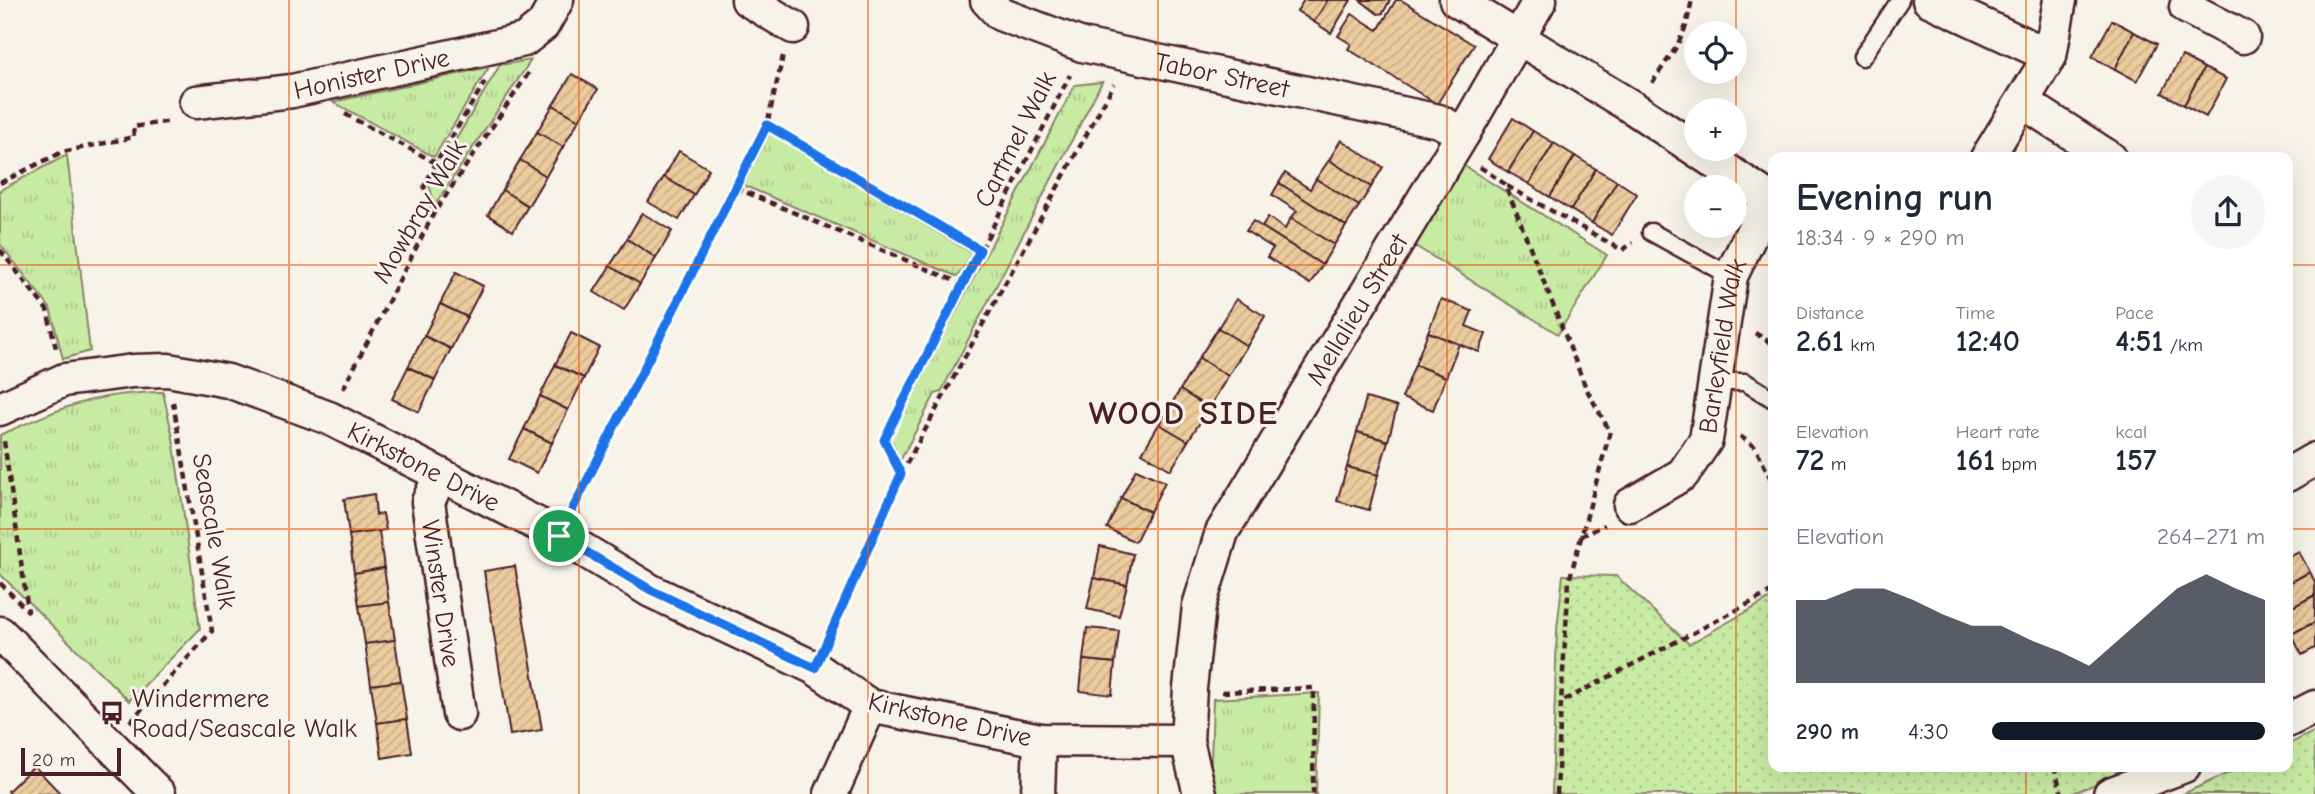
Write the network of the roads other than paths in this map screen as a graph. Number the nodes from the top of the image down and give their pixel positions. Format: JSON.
{"nodes":[{"id":1,"x":748,"y":0,"type":"edge"},
{"id":2,"x":1456,"y":0,"type":"edge"},
{"id":3,"x":1541,"y":0,"type":"edge"},
{"id":4,"x":1900,"y":0,"type":"edge"},
{"id":5,"x":1929,"y":0,"type":"edge"},
{"id":6,"x":2060,"y":0,"type":"edge"},
{"id":7,"x":987,"y":1,"type":"edge"},
{"id":8,"x":2186,"y":7,"type":"dead end"},
{"id":9,"x":2221,"y":11,"type":"edge"},
{"id":10,"x":550,"y":13,"type":"edge"},
{"id":11,"x":793,"y":27,"type":"road end"},
{"id":12,"x":2244,"y":37,"type":"dead end"},
{"id":13,"x":1519,"y":38,"type":"junction"},
{"id":14,"x":2050,"y":56,"type":"junction"},
{"id":15,"x":1862,"y":57,"type":"dead end"},
{"id":16,"x":196,"y":102,"type":"road end"},
{"id":17,"x":2024,"y":102,"type":"junction"},
{"id":18,"x":1464,"y":134,"type":"junction"},
{"id":19,"x":1991,"y":152,"type":"edge"},
{"id":20,"x":2101,"y":152,"type":"edge"},
{"id":21,"x":1768,"y":198,"type":"edge"},
{"id":22,"x":1768,"y":206,"type":"edge"},
{"id":23,"x":1651,"y":232,"type":"road end"},
{"id":24,"x":1731,"y":276,"type":"junction"},
{"id":25,"x":1716,"y":382,"type":"junction"},
{"id":26,"x":1768,"y":396,"type":"edge"},
{"id":27,"x":1,"y":418,"type":"edge"},
{"id":28,"x":440,"y":475,"type":"junction"},
{"id":29,"x":1630,"y":505,"type":"dead end"},
{"id":30,"x":0,"y":633,"type":"edge"},
{"id":31,"x":870,"y":706,"type":"junction"},
{"id":32,"x":2315,"y":707,"type":"edge"},
{"id":33,"x":458,"y":714,"type":"dead end"},
{"id":34,"x":2293,"y":718,"type":"edge"},
{"id":35,"x":1040,"y":740,"type":"junction"},
{"id":36,"x":1187,"y":741,"type":"junction"},
{"id":37,"x":2169,"y":772,"type":"edge"},
{"id":38,"x":146,"y":790,"type":"edge"},
{"id":39,"x":831,"y":794,"type":"edge"},
{"id":40,"x":1038,"y":794,"type":"edge"},
{"id":41,"x":1200,"y":794,"type":"edge"},
{"id":42,"x":2110,"y":794,"type":"edge"}],
"edges":[{"from":1,"to":11,"type":"street"},
{"from":2,"to":13,"type":"street"},
{"from":3,"to":13,"type":"street","name":"Mellalieu Street"},
{"from":4,"to":15,"type":"lane"},
{"from":5,"to":14,"type":"street"},
{"from":6,"to":14,"type":"street"},
{"from":7,"to":18,"type":"street","name":"Tabor Street"},
{"from":8,"to":9,"type":"street"},
{"from":9,"to":12,"type":"street"},
{"from":10,"to":16,"type":"street","name":"Honister Drive"},
{"from":13,"to":18,"type":"street","name":"Mellalieu Street"},
{"from":13,"to":21,"type":"street"},
{"from":14,"to":17,"type":"street"},
{"from":17,"to":19,"type":"street"},
{"from":17,"to":20,"type":"street"},
{"from":18,"to":36,"type":"street","name":"Mellalieu Street"},
{"from":22,"to":24,"type":"street","name":"Barleyfield Walk"},
{"from":23,"to":24,"type":"lane"},
{"from":24,"to":25,"type":"street","name":"Barleyfield Walk"},
{"from":25,"to":26,"type":"lane"},
{"from":25,"to":29,"type":"street","name":"Barleyfield Walk"},
{"from":27,"to":28,"type":"street","name":"Kirkstone Drive"},
{"from":28,"to":31,"type":"street","name":"Kirkstone Drive"},
{"from":28,"to":33,"type":"street","name":"Winster Drive"},
{"from":30,"to":38,"type":"street"},
{"from":31,"to":35,"type":"street","name":"Kirkstone Drive"},
{"from":31,"to":39,"type":"street"},
{"from":32,"to":34,"type":"street"},
{"from":35,"to":36,"type":"street","name":"Kirkstone Drive"},
{"from":35,"to":40,"type":"street"},
{"from":36,"to":41,"type":"street","name":"Mellalieu Street"},
{"from":37,"to":42,"type":"street"}]}
